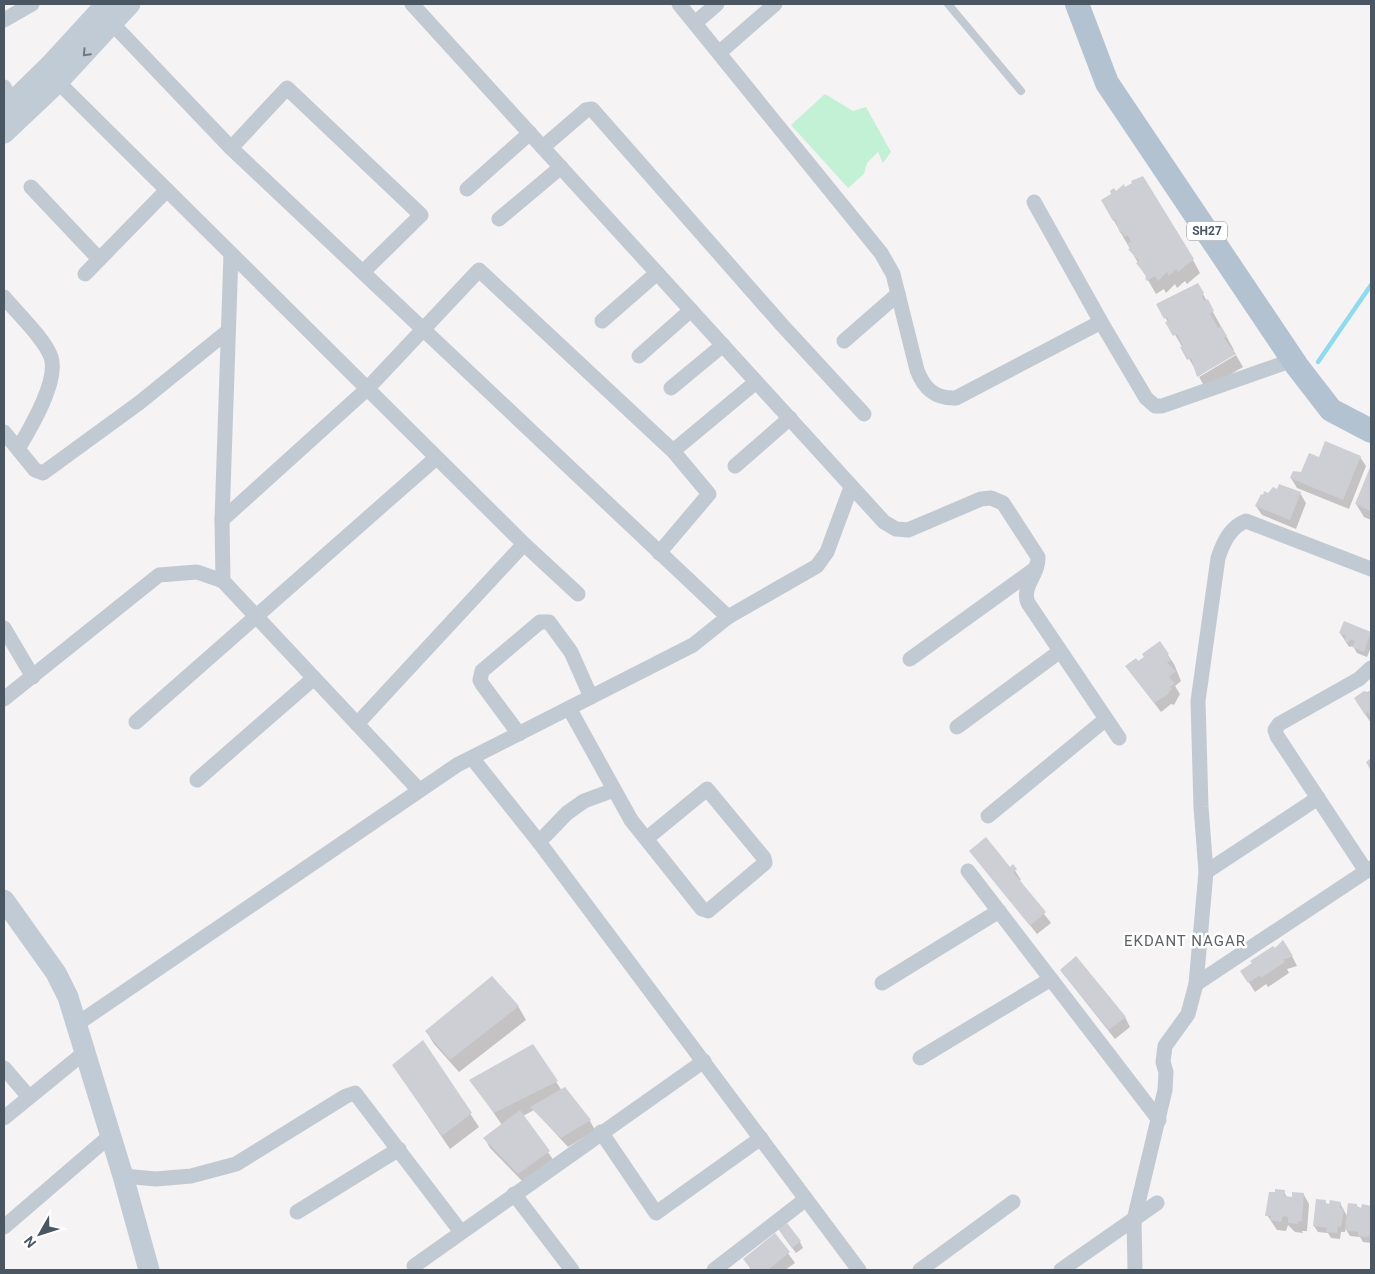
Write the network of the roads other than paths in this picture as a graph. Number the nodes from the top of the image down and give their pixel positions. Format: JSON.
{"nodes":[{"id":1,"x":32,"y":4,"type":"edge"},
{"id":2,"x":412,"y":4,"type":"edge"},
{"id":3,"x":679,"y":4,"type":"edge"},
{"id":4,"x":718,"y":4,"type":"edge"},
{"id":5,"x":775,"y":4,"type":"edge"},
{"id":6,"x":948,"y":4,"type":"edge"},
{"id":7,"x":1077,"y":4,"type":"edge"},
{"id":8,"x":116,"y":9,"type":"edge"},
{"id":9,"x":4,"y":20,"type":"edge"},
{"id":10,"x":695,"y":23,"type":"junction"},
{"id":11,"x":720,"y":52,"type":"junction"},
{"id":12,"x":58,"y":82,"type":"junction"},
{"id":13,"x":1021,"y":92,"type":"dead end"},
{"id":14,"x":6,"y":100,"type":"edge"},
{"id":15,"x":4,"y":133,"type":"edge"},
{"id":16,"x":530,"y":133,"type":"junction"},
{"id":17,"x":543,"y":147,"type":"junction"},
{"id":18,"x":231,"y":148,"type":"junction"},
{"id":19,"x":561,"y":167,"type":"junction"},
{"id":20,"x":31,"y":187,"type":"dead end"},
{"id":21,"x":467,"y":189,"type":"dead end"},
{"id":22,"x":167,"y":190,"type":"junction"},
{"id":23,"x":1034,"y":202,"type":"dead end"},
{"id":24,"x":499,"y":219,"type":"dead end"},
{"id":25,"x":231,"y":254,"type":"junction"},
{"id":26,"x":99,"y":259,"type":"junction"},
{"id":27,"x":363,"y":272,"type":"junction"},
{"id":28,"x":657,"y":273,"type":"junction"},
{"id":29,"x":85,"y":274,"type":"dead end"},
{"id":30,"x":898,"y":294,"type":"junction"},
{"id":31,"x":4,"y":297,"type":"edge"},
{"id":32,"x":691,"y":310,"type":"junction"},
{"id":33,"x":602,"y":321,"type":"dead end"},
{"id":34,"x":1101,"y":322,"type":"junction"},
{"id":35,"x":425,"y":329,"type":"junction"},
{"id":36,"x":228,"y":331,"type":"junction"},
{"id":37,"x":844,"y":341,"type":"dead end"},
{"id":38,"x":722,"y":345,"type":"junction"},
{"id":39,"x":639,"y":356,"type":"dead end"},
{"id":40,"x":1293,"y":360,"type":"junction"},
{"id":41,"x":756,"y":382,"type":"junction"},
{"id":42,"x":671,"y":388,"type":"dead end"},
{"id":43,"x":368,"y":389,"type":"junction"},
{"id":44,"x":864,"y":414,"type":"dead end"},
{"id":45,"x":790,"y":418,"type":"junction"},
{"id":46,"x":1371,"y":431,"type":"edge"},
{"id":47,"x":4,"y":432,"type":"edge"},
{"id":48,"x":18,"y":449,"type":"junction"},
{"id":49,"x":673,"y":451,"type":"junction"},
{"id":50,"x":436,"y":458,"type":"junction"},
{"id":51,"x":735,"y":466,"type":"dead end"},
{"id":52,"x":851,"y":487,"type":"junction"},
{"id":53,"x":222,"y":520,"type":"junction"},
{"id":54,"x":524,"y":544,"type":"junction"},
{"id":55,"x":659,"y":553,"type":"junction"},
{"id":56,"x":1037,"y":567,"type":"junction"},
{"id":57,"x":1371,"y":569,"type":"edge"},
{"id":58,"x":223,"y":581,"type":"junction"},
{"id":59,"x":578,"y":594,"type":"dead end"},
{"id":60,"x":256,"y":616,"type":"junction"},
{"id":61,"x":728,"y":617,"type":"junction"},
{"id":62,"x":4,"y":628,"type":"edge"},
{"id":63,"x":1060,"y":652,"type":"junction"},
{"id":64,"x":910,"y":659,"type":"dead end"},
{"id":65,"x":1371,"y":668,"type":"edge"},
{"id":66,"x":33,"y":677,"type":"junction"},
{"id":67,"x":314,"y":678,"type":"junction"},
{"id":68,"x":590,"y":697,"type":"junction"},
{"id":69,"x":4,"y":699,"type":"edge"},
{"id":70,"x":569,"y":708,"type":"junction"},
{"id":71,"x":1106,"y":719,"type":"junction"},
{"id":72,"x":136,"y":722,"type":"dead end"},
{"id":73,"x":357,"y":724,"type":"junction"},
{"id":74,"x":957,"y":727,"type":"dead end"},
{"id":75,"x":519,"y":734,"type":"junction"},
{"id":76,"x":1119,"y":738,"type":"dead end"},
{"id":77,"x":472,"y":758,"type":"junction"},
{"id":78,"x":197,"y":780,"type":"dead end"},
{"id":79,"x":420,"y":790,"type":"junction"},
{"id":80,"x":614,"y":790,"type":"junction"},
{"id":81,"x":1318,"y":798,"type":"junction"},
{"id":82,"x":988,"y":816,"type":"dead end"},
{"id":83,"x":646,"y":839,"type":"junction"},
{"id":84,"x":539,"y":842,"type":"junction"},
{"id":85,"x":1369,"y":869,"type":"edge"},
{"id":86,"x":968,"y":871,"type":"dead end"},
{"id":87,"x":1206,"y":872,"type":"junction"},
{"id":88,"x":4,"y":902,"type":"edge"},
{"id":89,"x":999,"y":910,"type":"junction"},
{"id":90,"x":1051,"y":979,"type":"junction"},
{"id":91,"x":882,"y":983,"type":"dead end"},
{"id":92,"x":1196,"y":984,"type":"junction"},
{"id":93,"x":77,"y":1024,"type":"junction"},
{"id":94,"x":85,"y":1052,"type":"junction"},
{"id":95,"x":920,"y":1058,"type":"dead end"},
{"id":96,"x":704,"y":1061,"type":"junction"},
{"id":97,"x":4,"y":1068,"type":"edge"},
{"id":98,"x":29,"y":1097,"type":"junction"},
{"id":99,"x":4,"y":1118,"type":"edge"},
{"id":100,"x":1159,"y":1120,"type":"junction"},
{"id":101,"x":601,"y":1132,"type":"junction"},
{"id":102,"x":111,"y":1136,"type":"junction"},
{"id":103,"x":761,"y":1138,"type":"junction"},
{"id":104,"x":398,"y":1148,"type":"junction"},
{"id":105,"x":123,"y":1176,"type":"junction"},
{"id":106,"x":514,"y":1194,"type":"junction"},
{"id":107,"x":806,"y":1200,"type":"junction"},
{"id":108,"x":1013,"y":1202,"type":"dead end"},
{"id":109,"x":1157,"y":1203,"type":"dead end"},
{"id":110,"x":297,"y":1212,"type":"dead end"},
{"id":111,"x":1134,"y":1220,"type":"junction"},
{"id":112,"x":4,"y":1227,"type":"edge"},
{"id":113,"x":461,"y":1232,"type":"junction"},
{"id":114,"x":414,"y":1266,"type":"dead end"},
{"id":115,"x":565,"y":1268,"type":"edge"},
{"id":116,"x":149,"y":1270,"type":"edge"},
{"id":117,"x":714,"y":1270,"type":"edge"},
{"id":118,"x":859,"y":1270,"type":"edge"},
{"id":119,"x":920,"y":1270,"type":"edge"},
{"id":120,"x":1061,"y":1270,"type":"edge"},
{"id":121,"x":1135,"y":1270,"type":"edge"}],
"edges":[{"from":1,"to":9,"type":"street"},
{"from":2,"to":16,"type":"street"},
{"from":3,"to":10,"type":"street"},
{"from":4,"to":10,"type":"street"},
{"from":5,"to":11,"type":"street"},
{"from":6,"to":13,"type":"lane"},
{"from":7,"to":40,"type":"main road","name":"SH27","number":"SH27"},
{"from":8,"to":12,"type":"street","one_way":true},
{"from":8,"to":14,"type":"street"},
{"from":8,"to":18,"type":"street"},
{"from":10,"to":11,"type":"street"},
{"from":11,"to":30,"type":"street"},
{"from":12,"to":15,"type":"street"},
{"from":12,"to":22,"type":"street"},
{"from":16,"to":17,"type":"street"},
{"from":16,"to":21,"type":"street"},
{"from":17,"to":19,"type":"street"},
{"from":17,"to":44,"type":"street"},
{"from":18,"to":27,"type":"street"},
{"from":18,"to":27,"type":"street"},
{"from":19,"to":24,"type":"street"},
{"from":19,"to":28,"type":"street"},
{"from":20,"to":26,"type":"street"},
{"from":22,"to":25,"type":"street"},
{"from":22,"to":26,"type":"street"},
{"from":23,"to":34,"type":"street"},
{"from":25,"to":36,"type":"street"},
{"from":25,"to":43,"type":"street"},
{"from":26,"to":29,"type":"street"},
{"from":27,"to":35,"type":"street"},
{"from":28,"to":32,"type":"street"},
{"from":28,"to":33,"type":"street"},
{"from":30,"to":34,"type":"street"},
{"from":30,"to":37,"type":"street"},
{"from":31,"to":48,"type":"street"},
{"from":32,"to":38,"type":"street"},
{"from":32,"to":39,"type":"street"},
{"from":34,"to":40,"type":"street"},
{"from":35,"to":43,"type":"street"},
{"from":35,"to":49,"type":"street"},
{"from":35,"to":55,"type":"street"},
{"from":36,"to":48,"type":"street"},
{"from":36,"to":53,"type":"street"},
{"from":38,"to":41,"type":"street"},
{"from":38,"to":42,"type":"street"},
{"from":40,"to":46,"type":"main road","name":"SH27","number":"SH27"},
{"from":41,"to":45,"type":"street"},
{"from":41,"to":49,"type":"street"},
{"from":43,"to":50,"type":"street"},
{"from":43,"to":53,"type":"street"},
{"from":45,"to":51,"type":"street"},
{"from":45,"to":52,"type":"street"},
{"from":47,"to":48,"type":"street"},
{"from":49,"to":55,"type":"street"},
{"from":50,"to":54,"type":"street"},
{"from":50,"to":60,"type":"street"},
{"from":52,"to":56,"type":"street"},
{"from":52,"to":61,"type":"street"},
{"from":53,"to":58,"type":"street"},
{"from":54,"to":59,"type":"street"},
{"from":54,"to":73,"type":"street"},
{"from":55,"to":61,"type":"street"},
{"from":56,"to":63,"type":"street"},
{"from":56,"to":64,"type":"street"},
{"from":57,"to":87,"type":"street"},
{"from":58,"to":60,"type":"street"},
{"from":58,"to":66,"type":"street"},
{"from":60,"to":67,"type":"street"},
{"from":60,"to":72,"type":"street"},
{"from":61,"to":68,"type":"street"},
{"from":62,"to":66,"type":"street"},
{"from":63,"to":71,"type":"street"},
{"from":63,"to":74,"type":"street"},
{"from":65,"to":81,"type":"street"},
{"from":66,"to":69,"type":"street"},
{"from":67,"to":73,"type":"street"},
{"from":67,"to":78,"type":"street"},
{"from":68,"to":70,"type":"street"},
{"from":68,"to":75,"type":"street"},
{"from":70,"to":75,"type":"street"},
{"from":70,"to":80,"type":"street"},
{"from":71,"to":76,"type":"street"},
{"from":71,"to":82,"type":"street"},
{"from":73,"to":79,"type":"street"},
{"from":75,"to":77,"type":"street"},
{"from":77,"to":79,"type":"street"},
{"from":77,"to":84,"type":"street"},
{"from":79,"to":93,"type":"street"},
{"from":80,"to":83,"type":"street"},
{"from":80,"to":84,"type":"street"},
{"from":81,"to":85,"type":"street"},
{"from":81,"to":87,"type":"street"},
{"from":83,"to":83,"type":"street"},
{"from":84,"to":96,"type":"street"},
{"from":85,"to":92,"type":"street"},
{"from":86,"to":89,"type":"street"},
{"from":87,"to":92,"type":"street"},
{"from":88,"to":93,"type":"street"},
{"from":89,"to":90,"type":"street"},
{"from":89,"to":91,"type":"street"},
{"from":90,"to":95,"type":"street"},
{"from":90,"to":100,"type":"street"},
{"from":92,"to":100,"type":"street"},
{"from":93,"to":94,"type":"street"},
{"from":94,"to":98,"type":"street"},
{"from":94,"to":102,"type":"street"},
{"from":96,"to":101,"type":"street"},
{"from":96,"to":103,"type":"street"},
{"from":97,"to":98,"type":"street"},
{"from":98,"to":99,"type":"street"},
{"from":100,"to":111,"type":"street"},
{"from":101,"to":103,"type":"street"},
{"from":101,"to":106,"type":"street"},
{"from":102,"to":105,"type":"street"},
{"from":102,"to":112,"type":"street"},
{"from":103,"to":107,"type":"street"},
{"from":104,"to":105,"type":"street"},
{"from":104,"to":110,"type":"street"},
{"from":104,"to":113,"type":"street"},
{"from":105,"to":116,"type":"street"},
{"from":106,"to":113,"type":"street"},
{"from":106,"to":115,"type":"street"},
{"from":107,"to":117,"type":"street"},
{"from":107,"to":118,"type":"street"},
{"from":108,"to":119,"type":"street"},
{"from":109,"to":111,"type":"street"},
{"from":111,"to":120,"type":"street"},
{"from":111,"to":121,"type":"street"},
{"from":113,"to":114,"type":"street"}]}
